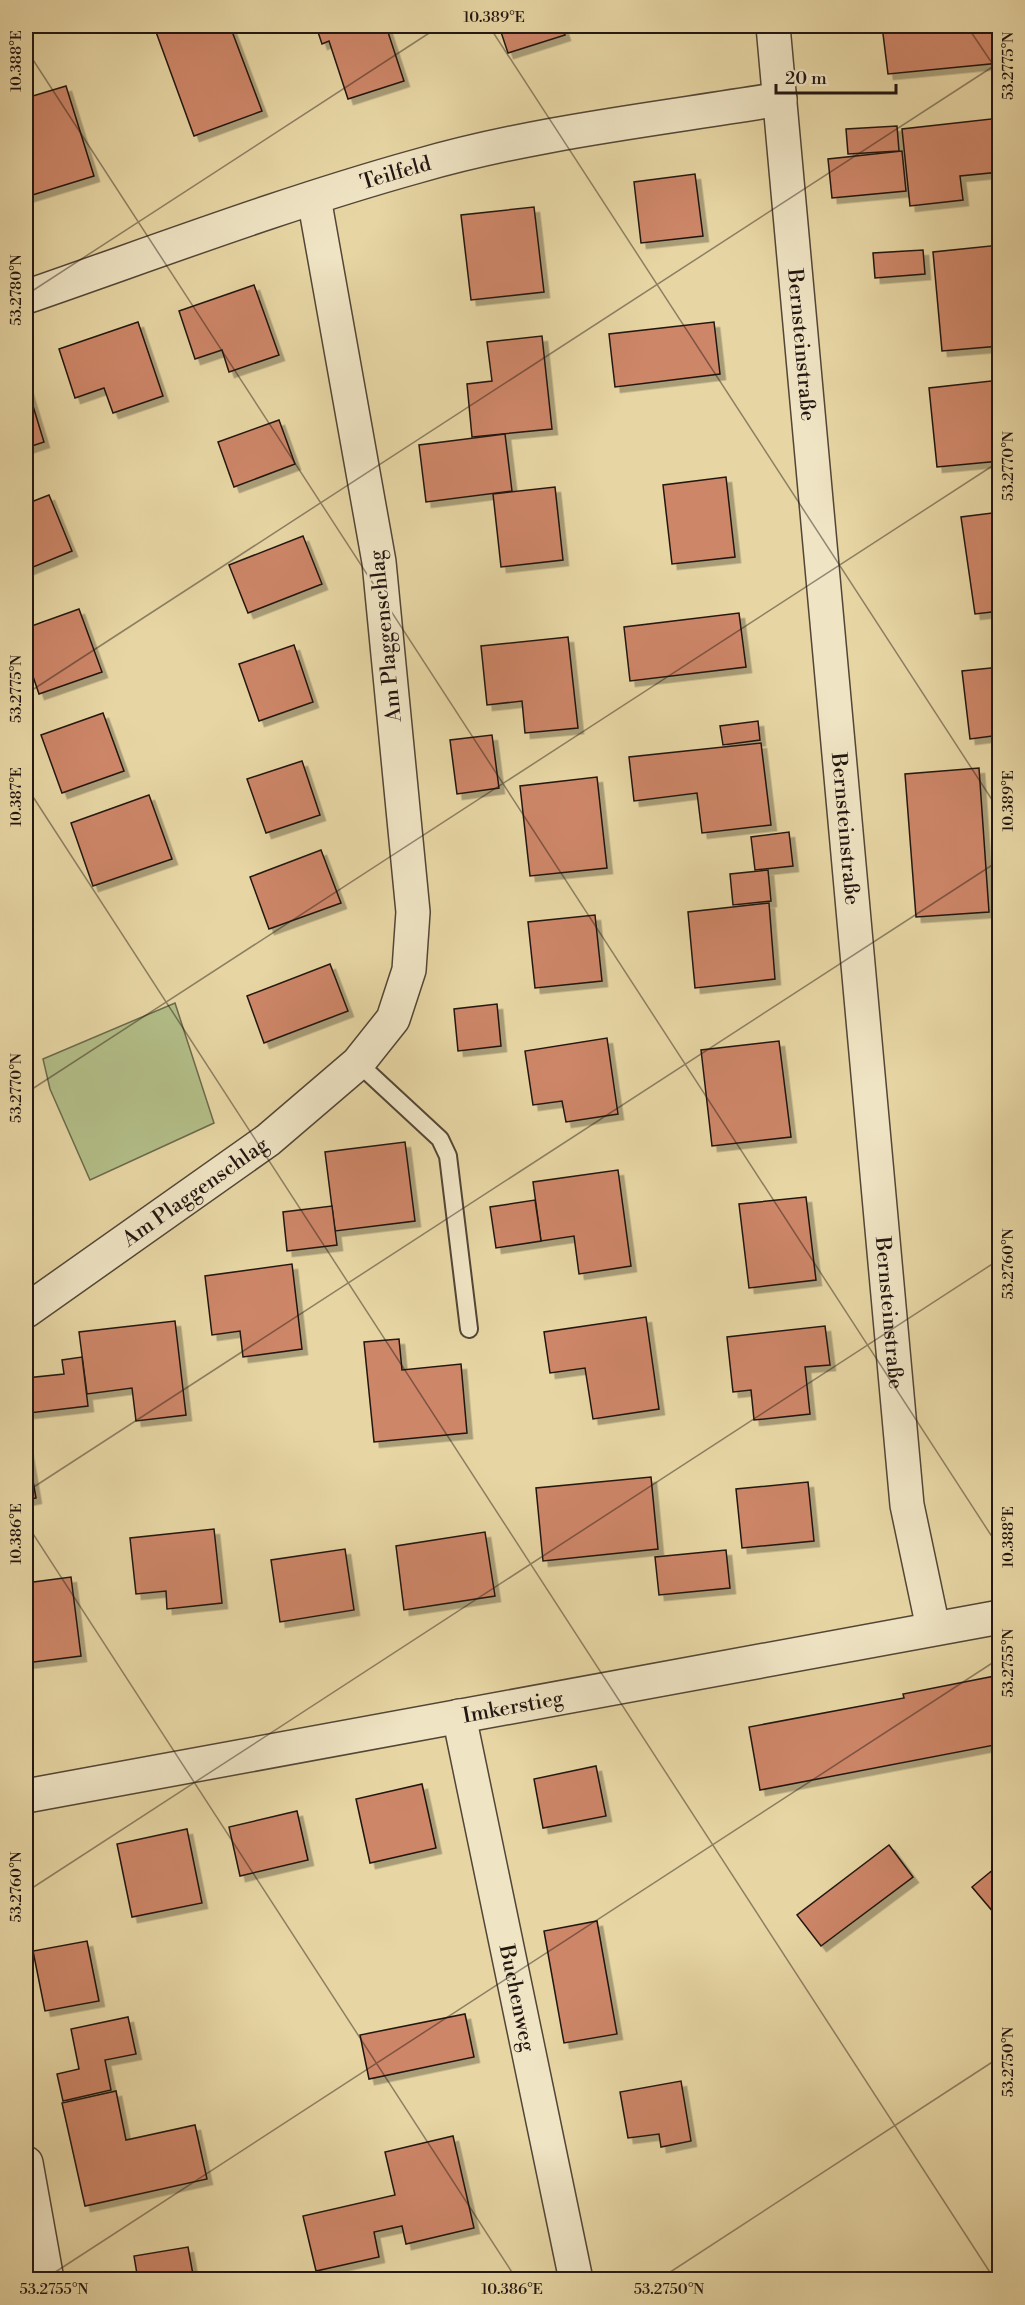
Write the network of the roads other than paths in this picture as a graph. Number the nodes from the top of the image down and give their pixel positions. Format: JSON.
{"nodes":[{"id":1,"x":773,"y":26,"type":"edge"},
{"id":2,"x":780,"y":99,"type":"junction"},
{"id":3,"x":314,"y":198,"type":"junction"},
{"id":4,"x":26,"y":297,"type":"edge"},
{"id":5,"x":358,"y":1064,"type":"junction"},
{"id":6,"x":26,"y":1311,"type":"edge"},
{"id":7,"x":469,"y":1329,"type":"dead end"},
{"id":8,"x":999,"y":1617,"type":"edge"},
{"id":9,"x":933,"y":1628,"type":"junction"},
{"id":10,"x":459,"y":1716,"type":"junction"},
{"id":11,"x":26,"y":1796,"type":"edge"},
{"id":12,"x":26,"y":2163,"type":"edge"},
{"id":13,"x":47,"y":2280,"type":"edge"},
{"id":14,"x":576,"y":2280,"type":"edge"}],
"edges":[{"from":1,"to":2,"type":"street","name":"Bernsteinstraße"},
{"from":2,"to":3,"type":"street","name":"Teilfeld"},
{"from":2,"to":9,"type":"street","name":"Bernsteinstraße"},
{"from":3,"to":4,"type":"street","name":"Teilfeld"},
{"from":3,"to":5,"type":"street","name":"Am Plaggenschlag"},
{"from":5,"to":6,"type":"street","name":"Am Plaggenschlag"},
{"from":5,"to":7,"type":"lane"},
{"from":8,"to":9,"type":"street","name":"Imkerstieg"},
{"from":9,"to":10,"type":"street","name":"Imkerstieg"},
{"from":10,"to":11,"type":"street","name":"Imkerstieg"},
{"from":10,"to":14,"type":"street","name":"Buchenweg"},
{"from":12,"to":13,"type":"street"}]}
